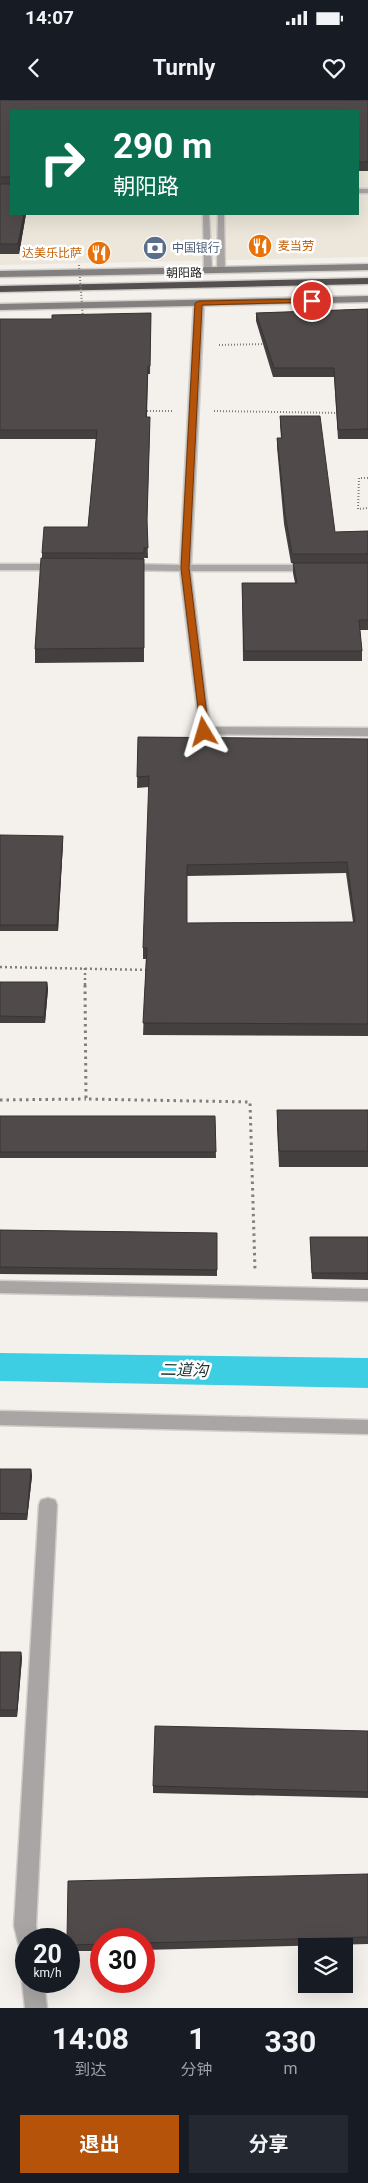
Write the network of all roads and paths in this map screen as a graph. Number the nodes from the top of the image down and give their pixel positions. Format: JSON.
{"nodes":[{"id":1,"x":206,"y":215,"type":"edge"},
{"id":2,"x":221,"y":215,"type":"edge"},
{"id":3,"x":79,"y":265,"type":"dead end"},
{"id":4,"x":368,"y":267,"type":"edge"},
{"id":5,"x":208,"y":270,"type":"junction"},
{"id":6,"x":221,"y":270,"type":"junction"},
{"id":7,"x":0,"y":274,"type":"edge"},
{"id":8,"x":368,"y":281,"type":"edge"},
{"id":9,"x":368,"y":288,"type":"edge"},
{"id":10,"x":0,"y":289,"type":"edge"},
{"id":11,"x":0,"y":296,"type":"edge"},
{"id":12,"x":368,"y":300,"type":"edge"},
{"id":13,"x":199,"y":303,"type":"junction"},
{"id":14,"x":0,"y":307,"type":"edge"},
{"id":15,"x":83,"y":319,"type":"edge"},
{"id":16,"x":273,"y":344,"type":"edge"},
{"id":17,"x":197,"y":345,"type":"junction"},
{"id":18,"x":135,"y":411,"type":"edge"},
{"id":19,"x":193,"y":411,"type":"junction"},
{"id":20,"x":349,"y":413,"type":"edge"},
{"id":21,"x":368,"y":478,"type":"edge"},
{"id":22,"x":368,"y":508,"type":"edge"},
{"id":23,"x":0,"y":567,"type":"edge"},
{"id":24,"x":68,"y":567,"type":"edge"},
{"id":25,"x":117,"y":567,"type":"edge"},
{"id":26,"x":185,"y":568,"type":"junction"},
{"id":27,"x":330,"y":568,"type":"edge"},
{"id":28,"x":368,"y":732,"type":"edge"},
{"id":29,"x":0,"y":967,"type":"edge"},
{"id":30,"x":85,"y":968,"type":"junction"},
{"id":31,"x":153,"y":970,"type":"edge"},
{"id":32,"x":86,"y":1099,"type":"junction"},
{"id":33,"x":0,"y":1100,"type":"edge"},
{"id":34,"x":0,"y":1287,"type":"edge"},
{"id":35,"x":256,"y":1293,"type":"junction"},
{"id":36,"x":368,"y":1295,"type":"edge"},
{"id":37,"x":0,"y":1418,"type":"edge"},
{"id":38,"x":368,"y":1427,"type":"edge"},
{"id":39,"x":48,"y":1505,"type":"dead end"},
{"id":40,"x":25,"y":1928,"type":"edge"},
{"id":41,"x":34,"y":1993,"type":"edge"},
{"id":42,"x":36,"y":2008,"type":"edge"}],
"edges":[{"from":1,"to":5,"type":"lane"},
{"from":2,"to":6,"type":"lane"},
{"from":3,"to":15,"type":"path","bridge":true},
{"from":4,"to":6,"type":"street","name":"朝阳路"},
{"from":5,"to":6,"type":"street","name":"朝阳路"},
{"from":5,"to":7,"type":"street","name":"朝阳路"},
{"from":8,"to":10,"type":"highway","name":"朝阳路"},
{"from":9,"to":11,"type":"highway","name":"朝阳路"},
{"from":12,"to":13,"type":"street"},
{"from":13,"to":14,"type":"street"},
{"from":13,"to":17,"type":"street"},
{"from":16,"to":17,"type":"path"},
{"from":17,"to":19,"type":"street"},
{"from":18,"to":19,"type":"path"},
{"from":19,"to":20,"type":"path"},
{"from":19,"to":26,"type":"street"},
{"from":21,"to":22,"type":"path"},
{"from":23,"to":24,"type":"street"},
{"from":25,"to":26,"type":"street"},
{"from":26,"to":27,"type":"street"},
{"from":26,"to":28,"type":"street"},
{"from":29,"to":30,"type":"path"},
{"from":30,"to":31,"type":"path"},
{"from":30,"to":32,"type":"path"},
{"from":32,"to":33,"type":"path"},
{"from":32,"to":35,"type":"path"},
{"from":34,"to":35,"type":"street"},
{"from":35,"to":36,"type":"street"},
{"from":37,"to":38,"type":"street"},
{"from":39,"to":40,"type":"street"},
{"from":41,"to":42,"type":"street"}]}
